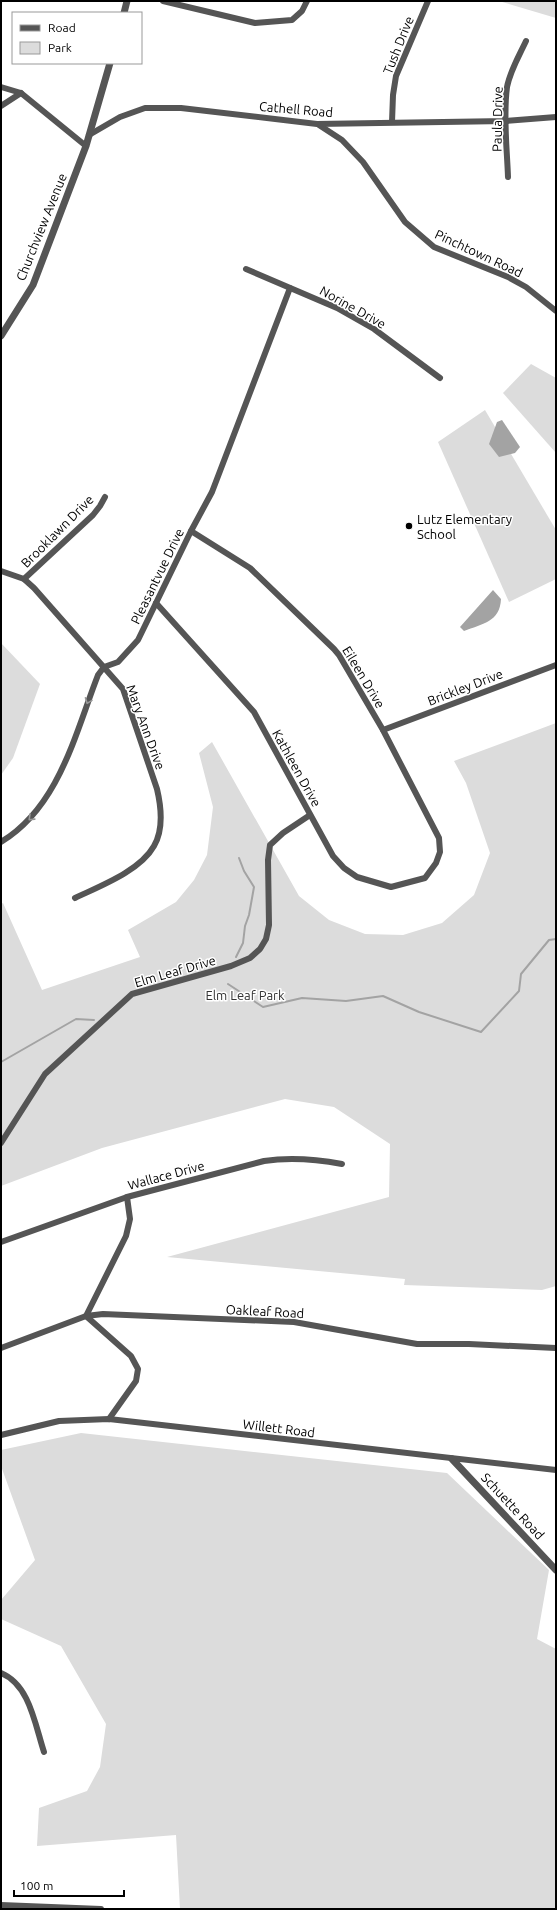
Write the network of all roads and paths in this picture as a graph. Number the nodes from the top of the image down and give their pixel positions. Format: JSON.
{"nodes":[{"id":1,"x":127,"y":1,"type":"edge"},
{"id":2,"x":163,"y":1,"type":"edge"},
{"id":3,"x":307,"y":1,"type":"edge"},
{"id":4,"x":428,"y":1,"type":"edge"},
{"id":5,"x":124,"y":12,"type":"edge"},
{"id":6,"x":526,"y":41,"type":"dead end"},
{"id":7,"x":110,"y":64,"type":"edge"},
{"id":8,"x":1,"y":87,"type":"edge"},
{"id":9,"x":21,"y":93,"type":"junction"},
{"id":10,"x":1,"y":106,"type":"edge"},
{"id":11,"x":556,"y":116,"type":"edge"},
{"id":12,"x":506,"y":121,"type":"junction"},
{"id":13,"x":392,"y":122,"type":"junction"},
{"id":14,"x":317,"y":124,"type":"junction"},
{"id":15,"x":89,"y":135,"type":"junction"},
{"id":16,"x":86,"y":146,"type":"junction"},
{"id":17,"x":508,"y":177,"type":"dead end"},
{"id":18,"x":246,"y":269,"type":"dead end"},
{"id":19,"x":290,"y":288,"type":"junction"},
{"id":20,"x":556,"y":311,"type":"edge"},
{"id":21,"x":1,"y":336,"type":"edge"},
{"id":22,"x":440,"y":378,"type":"dead end"},
{"id":23,"x":105,"y":497,"type":"dead end"},
{"id":24,"x":191,"y":531,"type":"junction"},
{"id":25,"x":1,"y":571,"type":"edge"},
{"id":26,"x":24,"y":579,"type":"junction"},
{"id":27,"x":156,"y":604,"type":"junction"},
{"id":28,"x":556,"y":665,"type":"edge"},
{"id":29,"x":104,"y":667,"type":"junction"},
{"id":30,"x":383,"y":730,"type":"junction"},
{"id":31,"x":310,"y":815,"type":"junction"},
{"id":32,"x":1,"y":842,"type":"edge"},
{"id":33,"x":436,"y":863,"type":"joint"},
{"id":34,"x":75,"y":898,"type":"dead end"},
{"id":35,"x":1,"y":1143,"type":"edge"},
{"id":36,"x":342,"y":1164,"type":"dead end"},
{"id":37,"x":127,"y":1197,"type":"junction"},
{"id":38,"x":1,"y":1242,"type":"edge"},
{"id":39,"x":86,"y":1316,"type":"junction"},
{"id":40,"x":1,"y":1348,"type":"edge"},
{"id":41,"x":556,"y":1348,"type":"edge"},
{"id":42,"x":109,"y":1419,"type":"junction"},
{"id":43,"x":1,"y":1435,"type":"edge"},
{"id":44,"x":452,"y":1459,"type":"junction"},
{"id":45,"x":556,"y":1470,"type":"edge"},
{"id":46,"x":556,"y":1570,"type":"edge"},
{"id":47,"x":1,"y":1673,"type":"edge"},
{"id":48,"x":44,"y":1752,"type":"dead end"},
{"id":49,"x":1,"y":1905,"type":"edge"},
{"id":50,"x":100,"y":1909,"type":"edge"}],
"edges":[{"from":1,"to":5,"type":"street"},
{"from":2,"to":3,"type":"street"},
{"from":4,"to":13,"type":"street","name":"Tush Drive"},
{"from":6,"to":12,"type":"street","name":"Paula Drive"},
{"from":7,"to":15,"type":"street","name":"Churchview Avenue"},
{"from":8,"to":9,"type":"street"},
{"from":9,"to":10,"type":"street"},
{"from":9,"to":16,"type":"street"},
{"from":11,"to":12,"type":"street","name":"Cathell Road"},
{"from":12,"to":13,"type":"street","name":"Cathell Road"},
{"from":12,"to":17,"type":"street","name":"Paula Drive"},
{"from":13,"to":14,"type":"street","name":"Cathell Road"},
{"from":14,"to":15,"type":"street","name":"Cathell Road"},
{"from":14,"to":20,"type":"street","name":"Pinchtown Road"},
{"from":15,"to":16,"type":"street","name":"Churchview Avenue"},
{"from":16,"to":21,"type":"street","name":"Churchview Avenue"},
{"from":18,"to":19,"type":"street","name":"Norine Drive"},
{"from":19,"to":22,"type":"street","name":"Norine Drive"},
{"from":19,"to":24,"type":"street","name":"Pleasantvue Drive"},
{"from":23,"to":26,"type":"street","name":"Brooklawn Drive"},
{"from":24,"to":27,"type":"street","name":"Pleasantvue Drive"},
{"from":24,"to":30,"type":"street","name":"Eileen Drive"},
{"from":25,"to":26,"type":"street","name":"Mary Ann Drive"},
{"from":26,"to":29,"type":"street","name":"Mary Ann Drive"},
{"from":27,"to":29,"type":"street","name":"Pleasantvue Drive"},
{"from":27,"to":31,"type":"street","name":"Kathleen Drive"},
{"from":28,"to":30,"type":"street","name":"Brickley Drive"},
{"from":29,"to":32,"type":"street","one_way":true},
{"from":29,"to":34,"type":"street","name":"Mary Ann Drive"},
{"from":30,"to":33,"type":"street","name":"Eileen Drive"},
{"from":31,"to":33,"type":"street","name":"Kathleen Drive"},
{"from":31,"to":35,"type":"street","name":"Elm Leaf Drive"},
{"from":36,"to":37,"type":"street","name":"Wallace Drive"},
{"from":37,"to":38,"type":"street","name":"Wallace Drive"},
{"from":37,"to":39,"type":"street"},
{"from":39,"to":40,"type":"street","name":"Oakleaf Road"},
{"from":39,"to":41,"type":"street","name":"Oakleaf Road"},
{"from":39,"to":42,"type":"street"},
{"from":42,"to":43,"type":"street","name":"Willett Road"},
{"from":42,"to":44,"type":"street","name":"Willett Road"},
{"from":44,"to":45,"type":"street","name":"Willett Road"},
{"from":44,"to":46,"type":"street","name":"Schuette Road"},
{"from":47,"to":48,"type":"street"},
{"from":49,"to":50,"type":"street"}]}
